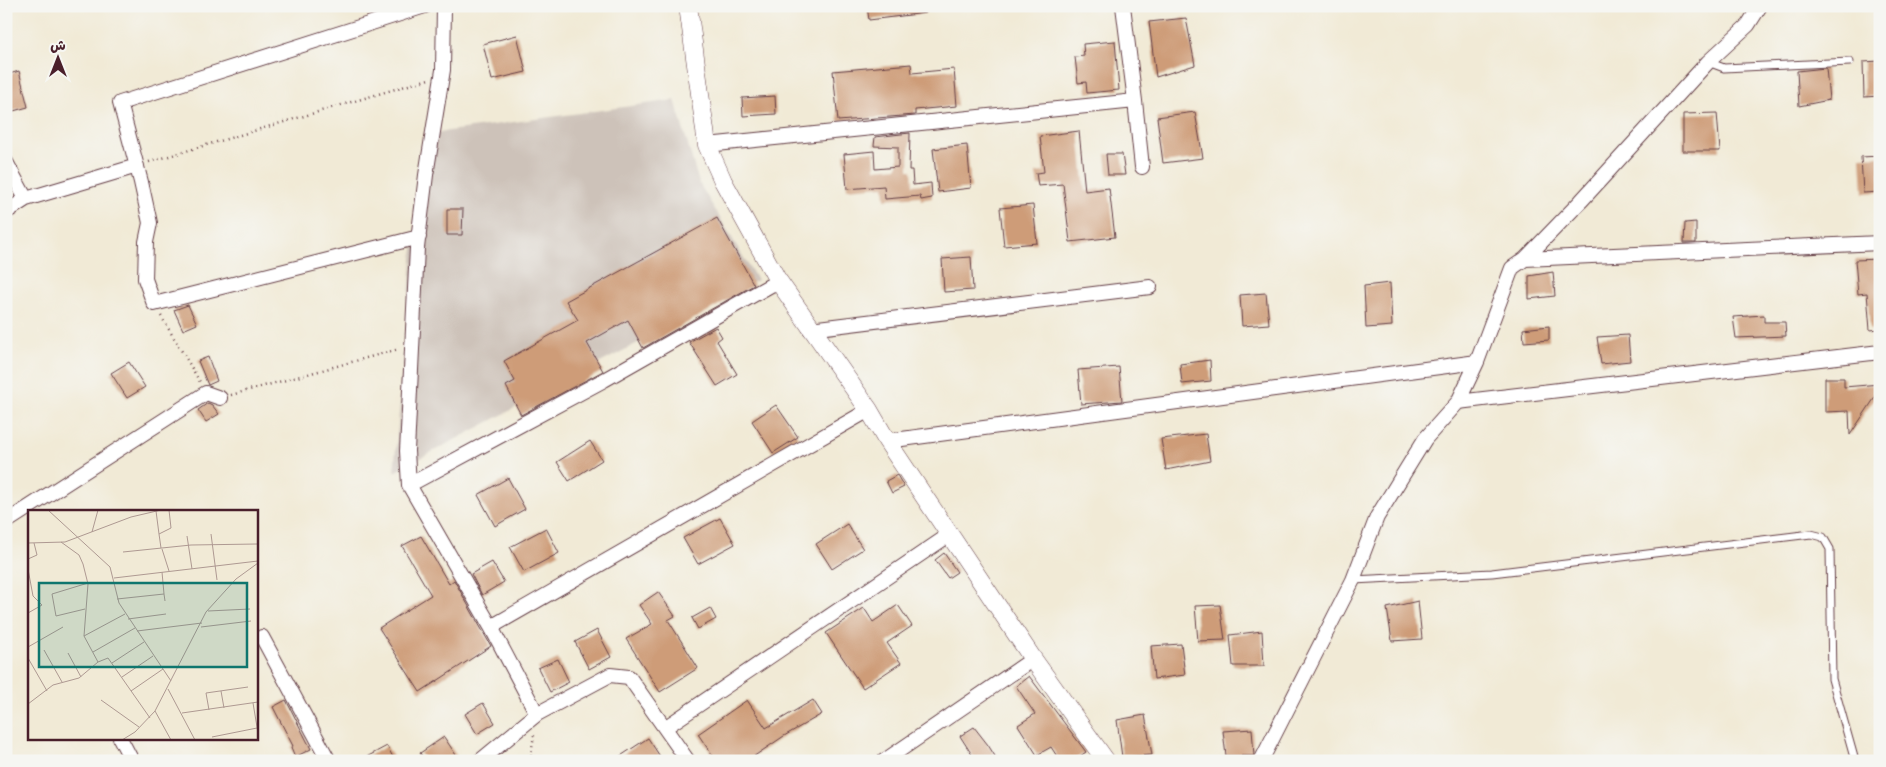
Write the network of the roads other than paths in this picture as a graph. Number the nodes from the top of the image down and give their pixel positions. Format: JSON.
{"nodes":[{"id":1,"x":425,"y":6,"type":"edge"},
{"id":2,"x":444,"y":6,"type":"edge"},
{"id":3,"x":688,"y":6,"type":"edge"},
{"id":4,"x":1123,"y":6,"type":"edge"},
{"id":5,"x":1760,"y":6,"type":"edge"},
{"id":6,"x":1708,"y":62,"type":"junction"},
{"id":7,"x":1850,"y":62,"type":"dead end"},
{"id":8,"x":1135,"y":101,"type":"junction"},
{"id":9,"x":707,"y":146,"type":"junction"},
{"id":10,"x":6,"y":162,"type":"edge"},
{"id":11,"x":137,"y":166,"type":"junction"},
{"id":12,"x":1142,"y":167,"type":"dead end"},
{"id":13,"x":26,"y":199,"type":"junction"},
{"id":14,"x":6,"y":212,"type":"edge"},
{"id":15,"x":419,"y":237,"type":"junction"},
{"id":16,"x":1880,"y":243,"type":"edge"},
{"id":17,"x":1525,"y":259,"type":"junction"},
{"id":18,"x":778,"y":281,"type":"junction"},
{"id":19,"x":1150,"y":287,"type":"dead end"},
{"id":20,"x":810,"y":329,"type":"junction"},
{"id":21,"x":1880,"y":352,"type":"edge"},
{"id":22,"x":1477,"y":362,"type":"junction"},
{"id":23,"x":220,"y":398,"type":"road end"},
{"id":24,"x":1458,"y":402,"type":"junction"},
{"id":25,"x":869,"y":410,"type":"junction"},
{"id":26,"x":886,"y":441,"type":"junction"},
{"id":27,"x":410,"y":485,"type":"junction"},
{"id":28,"x":6,"y":522,"type":"edge"},
{"id":29,"x":949,"y":535,"type":"junction"},
{"id":30,"x":1353,"y":580,"type":"junction"},
{"id":31,"x":491,"y":627,"type":"junction"},
{"id":32,"x":262,"y":637,"type":"dead end"},
{"id":33,"x":1032,"y":659,"type":"junction"},
{"id":34,"x":537,"y":714,"type":"junction"},
{"id":35,"x":666,"y":727,"type":"junction"},
{"id":36,"x":121,"y":740,"type":"edge"},
{"id":37,"x":132,"y":761,"type":"edge"},
{"id":38,"x":329,"y":761,"type":"edge"},
{"id":39,"x":480,"y":761,"type":"edge"},
{"id":40,"x":688,"y":761,"type":"edge"},
{"id":41,"x":884,"y":761,"type":"edge"},
{"id":42,"x":1106,"y":761,"type":"edge"},
{"id":43,"x":1262,"y":761,"type":"edge"},
{"id":44,"x":1855,"y":761,"type":"edge"}],
"edges":[{"from":1,"to":11,"type":"street"},
{"from":2,"to":15,"type":"street"},
{"from":3,"to":9,"type":"street"},
{"from":4,"to":8,"type":"street"},
{"from":5,"to":6,"type":"street"},
{"from":6,"to":7,"type":"lane"},
{"from":6,"to":17,"type":"street"},
{"from":8,"to":9,"type":"street"},
{"from":8,"to":12,"type":"street"},
{"from":9,"to":18,"type":"street"},
{"from":10,"to":13,"type":"street"},
{"from":11,"to":13,"type":"street"},
{"from":11,"to":15,"type":"street"},
{"from":13,"to":14,"type":"street"},
{"from":15,"to":27,"type":"street"},
{"from":16,"to":17,"type":"street"},
{"from":17,"to":22,"type":"street"},
{"from":18,"to":20,"type":"street"},
{"from":18,"to":27,"type":"street"},
{"from":19,"to":20,"type":"street"},
{"from":20,"to":25,"type":"street"},
{"from":21,"to":24,"type":"street"},
{"from":22,"to":24,"type":"street"},
{"from":22,"to":26,"type":"street"},
{"from":23,"to":28,"type":"street"},
{"from":24,"to":30,"type":"street"},
{"from":25,"to":26,"type":"street"},
{"from":25,"to":31,"type":"street"},
{"from":26,"to":29,"type":"street"},
{"from":27,"to":31,"type":"street"},
{"from":29,"to":33,"type":"street"},
{"from":29,"to":35,"type":"street"},
{"from":30,"to":43,"type":"street"},
{"from":30,"to":44,"type":"lane"},
{"from":31,"to":34,"type":"street"},
{"from":32,"to":38,"type":"street"},
{"from":33,"to":41,"type":"street"},
{"from":33,"to":42,"type":"street"},
{"from":34,"to":35,"type":"street"},
{"from":34,"to":39,"type":"street"},
{"from":35,"to":40,"type":"street"},
{"from":36,"to":37,"type":"street"}]}
